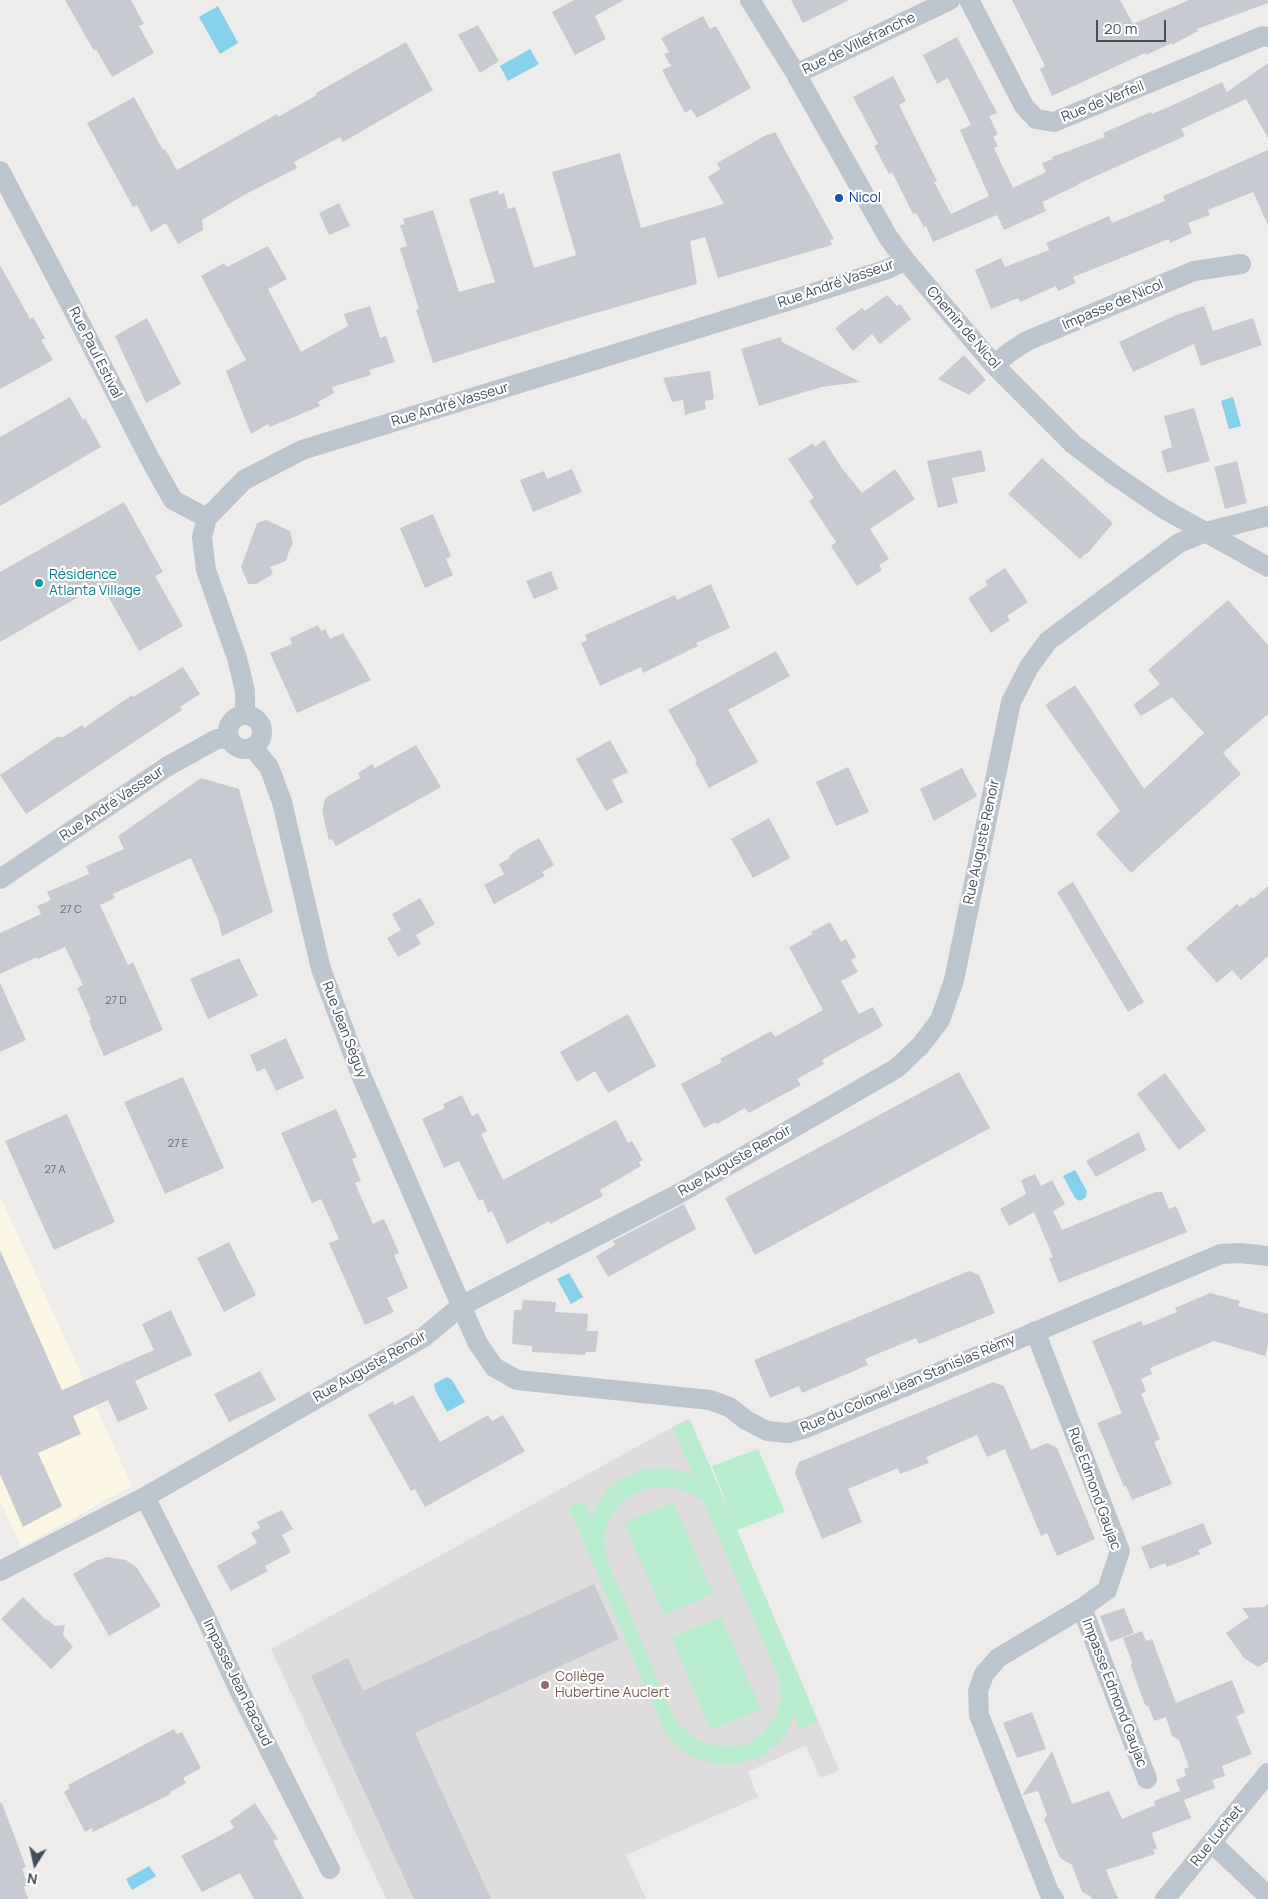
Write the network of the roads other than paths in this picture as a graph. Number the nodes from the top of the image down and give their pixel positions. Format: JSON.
{"nodes":[{"id":1,"x":750,"y":0,"type":"edge"},
{"id":2,"x":950,"y":0,"type":"edge"},
{"id":3,"x":969,"y":0,"type":"edge"},
{"id":4,"x":1268,"y":37,"type":"edge"},
{"id":5,"x":796,"y":74,"type":"junction"},
{"id":6,"x":0,"y":171,"type":"edge"},
{"id":7,"x":904,"y":260,"type":"junction"},
{"id":8,"x":1241,"y":264,"type":"dead end"},
{"id":9,"x":994,"y":365,"type":"junction"},
{"id":10,"x":1268,"y":516,"type":"edge"},
{"id":11,"x":208,"y":518,"type":"junction"},
{"id":12,"x":1206,"y":532,"type":"junction"},
{"id":13,"x":1268,"y":568,"type":"edge"},
{"id":14,"x":245,"y":715,"type":"junction"},
{"id":15,"x":229,"y":738,"type":"junction"},
{"id":16,"x":253,"y":748,"type":"junction"},
{"id":17,"x":0,"y":879,"type":"edge"},
{"id":18,"x":1268,"y":1256,"type":"edge"},
{"id":19,"x":461,"y":1306,"type":"junction"},
{"id":20,"x":1035,"y":1331,"type":"junction"},
{"id":21,"x":145,"y":1497,"type":"junction"},
{"id":22,"x":0,"y":1571,"type":"edge"},
{"id":23,"x":1082,"y":1608,"type":"junction"},
{"id":24,"x":1268,"y":1773,"type":"edge"},
{"id":25,"x":1147,"y":1779,"type":"dead end"},
{"id":26,"x":1212,"y":1843,"type":"junction"},
{"id":27,"x":330,"y":1869,"type":"dead end"},
{"id":28,"x":1268,"y":1898,"type":"edge"},
{"id":29,"x":1054,"y":1899,"type":"edge"},
{"id":30,"x":1165,"y":1899,"type":"edge"}],
"edges":[{"from":1,"to":5,"type":"street","name":"Chemin de Nicol"},
{"from":2,"to":5,"type":"street","name":"Rue de Villefranche"},
{"from":3,"to":4,"type":"street","name":"Rue de Verfeil"},
{"from":5,"to":7,"type":"street","name":"Chemin de Nicol"},
{"from":6,"to":11,"type":"street","name":"Rue Paul Estival"},
{"from":7,"to":9,"type":"street","name":"Chemin de Nicol"},
{"from":7,"to":11,"type":"street","name":"Rue André Vasseur"},
{"from":8,"to":9,"type":"street","name":"Impasse de Nicol"},
{"from":9,"to":12,"type":"street","name":"Chemin de Nicol"},
{"from":10,"to":12,"type":"street","name":"Rue Auguste Renoir"},
{"from":11,"to":14,"type":"street"},
{"from":12,"to":13,"type":"street","name":"Chemin de Nicol"},
{"from":12,"to":19,"type":"street","name":"Rue Auguste Renoir"},
{"from":14,"to":15,"type":"street"},
{"from":14,"to":16,"type":"street"},
{"from":15,"to":16,"type":"street"},
{"from":15,"to":17,"type":"street","name":"Rue André Vasseur"},
{"from":16,"to":19,"type":"street","name":"Rue Jean Séguy"},
{"from":18,"to":20,"type":"street","name":"Rue du Colonel Jean Stanislas Rémy"},
{"from":19,"to":20,"type":"street","name":"Rue du Colonel Jean Stanislas Rémy"},
{"from":19,"to":21,"type":"street","name":"Rue Auguste Renoir"},
{"from":20,"to":23,"type":"street","name":"Rue Edmond Gaujac"},
{"from":21,"to":22,"type":"street","name":"Rue Auguste Renoir"},
{"from":21,"to":27,"type":"street","name":"Impasse Jean Racaud"},
{"from":23,"to":25,"type":"street","name":"Impasse Edmond Gaujac"},
{"from":23,"to":29,"type":"street","name":"Rue Edmond Gaujac"},
{"from":24,"to":26,"type":"street","name":"Rue Luchet"},
{"from":26,"to":28,"type":"street"},
{"from":26,"to":30,"type":"street","name":"Rue Luchet"}]}
